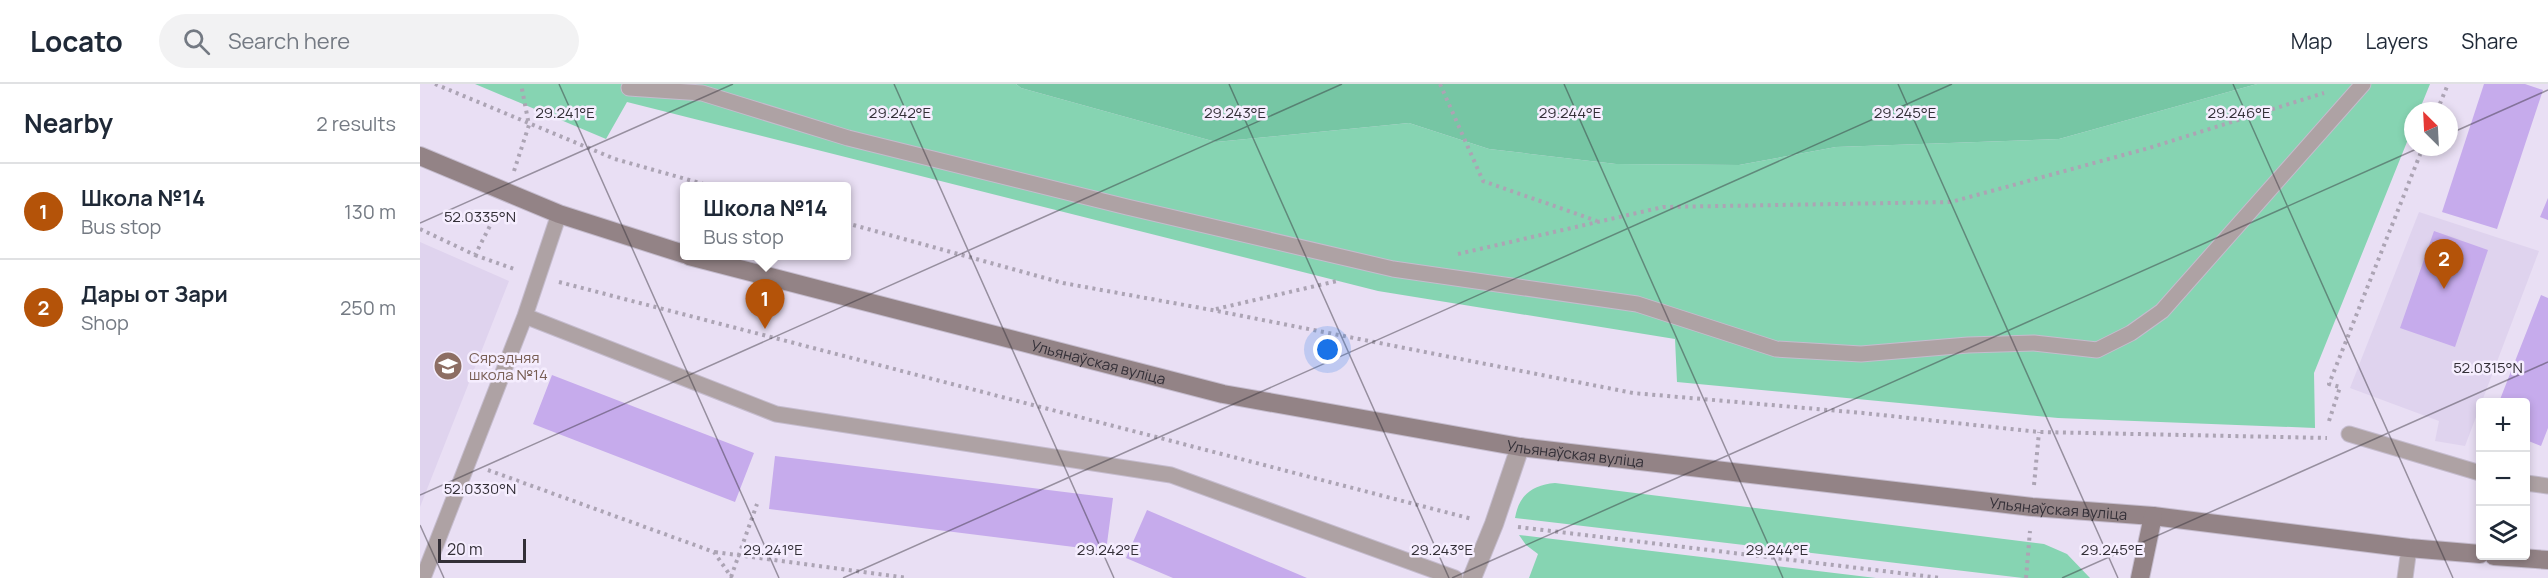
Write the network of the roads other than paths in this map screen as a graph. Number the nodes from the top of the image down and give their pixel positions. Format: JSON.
{"nodes":[{"id":1,"x":2363,"y":84,"type":"edge"},
{"id":2,"x":629,"y":88,"type":"dead end"},
{"id":3,"x":420,"y":156,"type":"edge"},
{"id":4,"x":560,"y":214,"type":"junction"},
{"id":5,"x":680,"y":253,"type":"edge"},
{"id":6,"x":708,"y":260,"type":"edge"},
{"id":7,"x":525,"y":316,"type":"junction"},
{"id":8,"x":2349,"y":434,"type":"dead end"},
{"id":9,"x":1520,"y":447,"type":"junction"},
{"id":10,"x":2476,"y":471,"type":"edge"},
{"id":11,"x":2530,"y":484,"type":"edge"},
{"id":12,"x":2548,"y":486,"type":"edge"},
{"id":13,"x":2153,"y":516,"type":"junction"},
{"id":14,"x":2409,"y":548,"type":"junction"},
{"id":15,"x":2476,"y":554,"type":"edge"},
{"id":16,"x":2530,"y":558,"type":"edge"},
{"id":17,"x":2548,"y":560,"type":"edge"},
{"id":18,"x":423,"y":578,"type":"edge"},
{"id":19,"x":1455,"y":578,"type":"edge"},
{"id":20,"x":1472,"y":578,"type":"edge"},
{"id":21,"x":2140,"y":578,"type":"edge"},
{"id":22,"x":2405,"y":578,"type":"edge"}],
"edges":[{"from":1,"to":2,"type":"lane"},
{"from":3,"to":4,"type":"main road"},
{"from":4,"to":5,"type":"main road"},
{"from":4,"to":7,"type":"lane"},
{"from":6,"to":9,"type":"main road","name":"Ульянаўская вуліца"},
{"from":7,"to":18,"type":"lane"},
{"from":7,"to":19,"type":"lane"},
{"from":8,"to":10,"type":"lane"},
{"from":9,"to":13,"type":"main road","name":"Ульянаўская вуліца"},
{"from":9,"to":20,"type":"street"},
{"from":11,"to":12,"type":"lane"},
{"from":13,"to":14,"type":"main road","name":"Ульянаўская вуліца"},
{"from":13,"to":21,"type":"main road"},
{"from":14,"to":15,"type":"main road","name":"Ульянаўская вуліца"},
{"from":14,"to":22,"type":"lane"},
{"from":16,"to":17,"type":"main road"}]}
